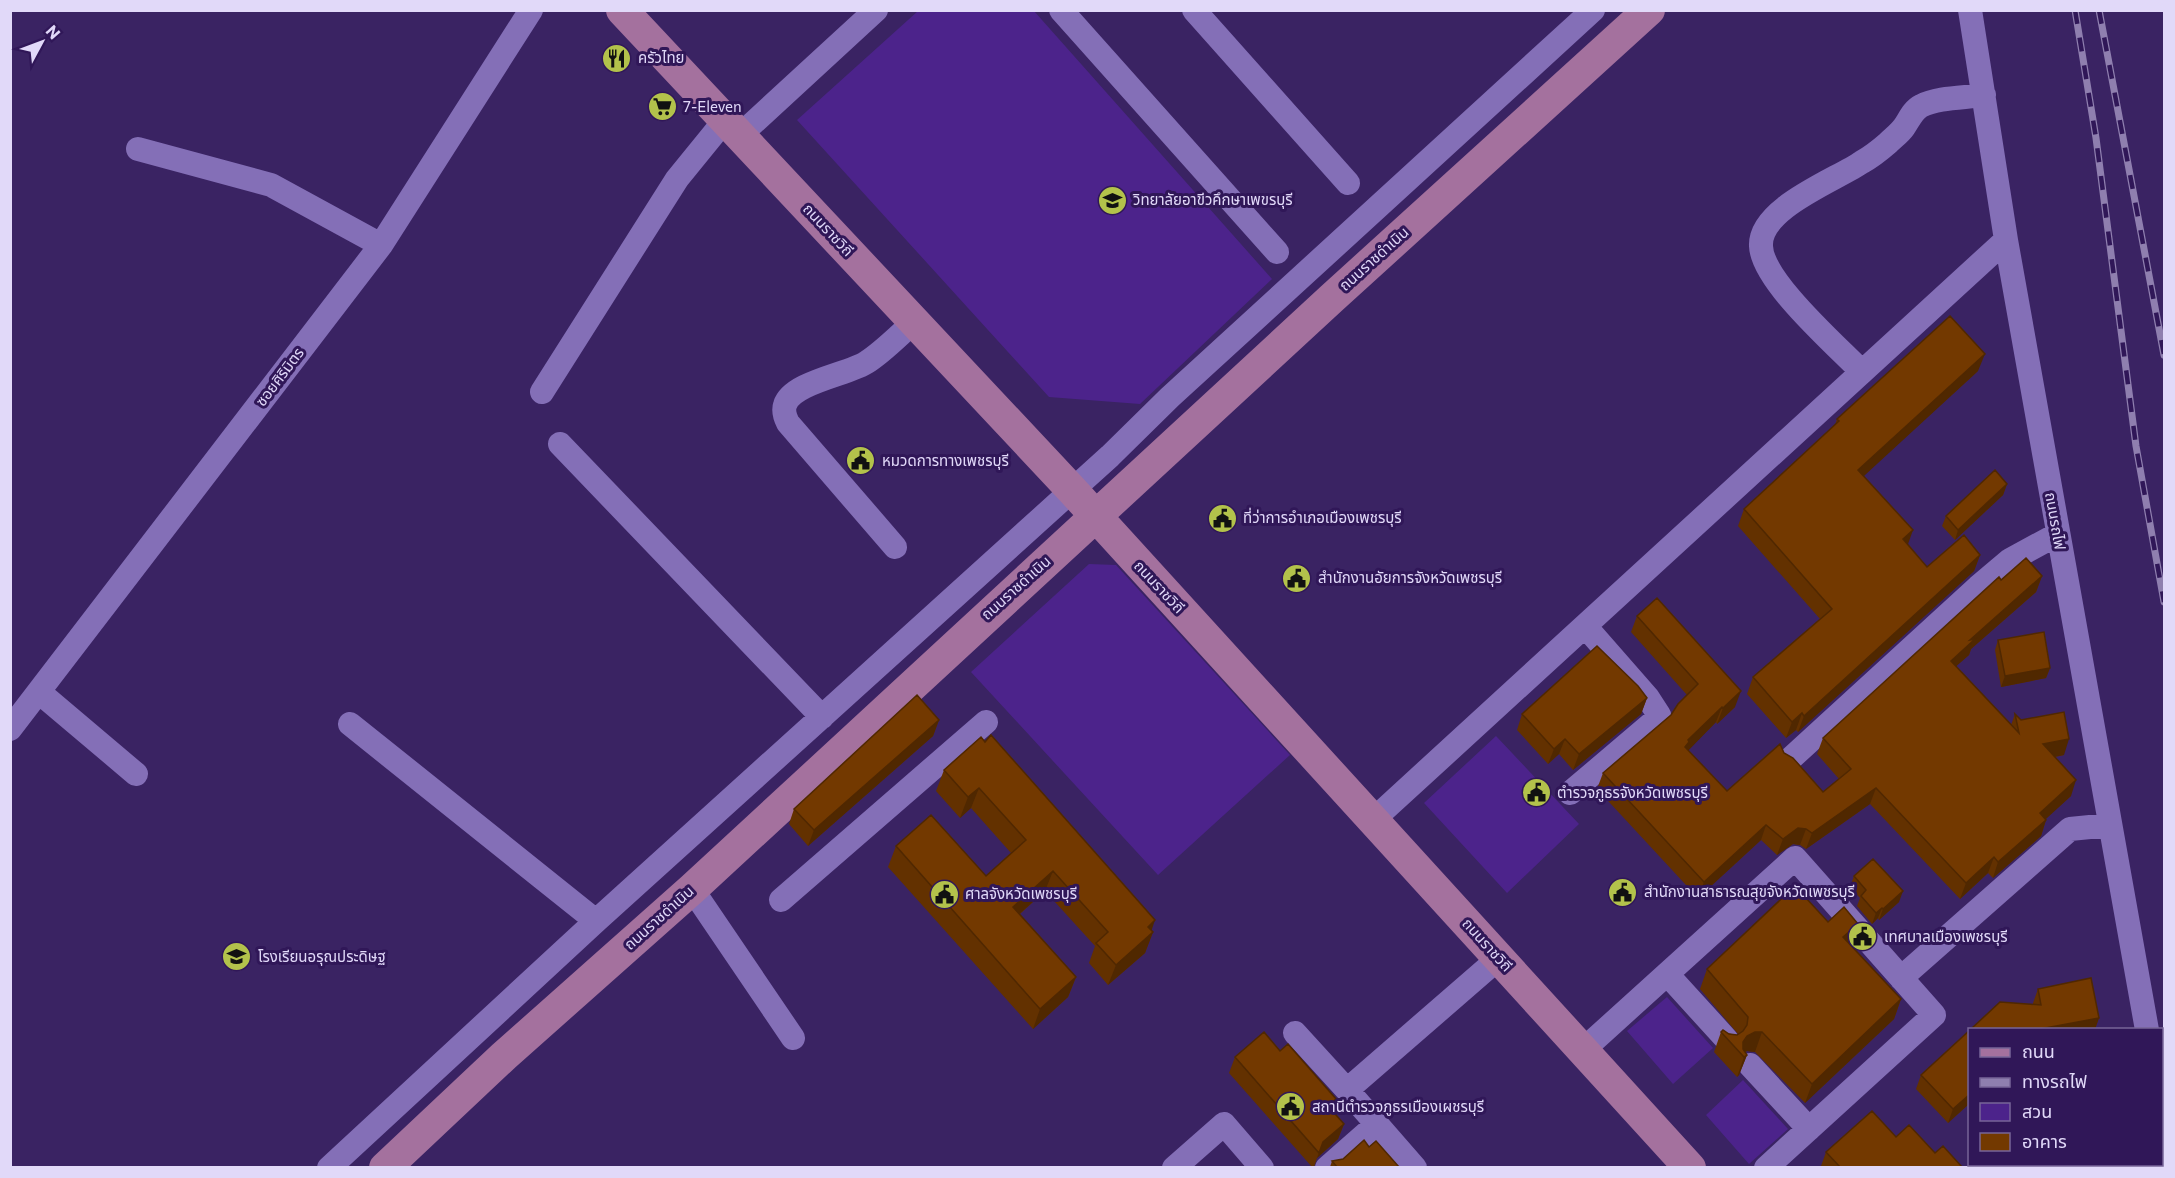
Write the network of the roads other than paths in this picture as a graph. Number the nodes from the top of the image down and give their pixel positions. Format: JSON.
{"nodes":[{"id":1,"x":531,"y":10,"type":"edge"},
{"id":2,"x":622,"y":10,"type":"edge"},
{"id":3,"x":876,"y":10,"type":"edge"},
{"id":4,"x":1060,"y":10,"type":"edge"},
{"id":5,"x":1194,"y":10,"type":"edge"},
{"id":6,"x":1593,"y":10,"type":"edge"},
{"id":7,"x":1649,"y":10,"type":"edge"},
{"id":8,"x":1970,"y":10,"type":"edge"},
{"id":9,"x":1984,"y":95,"type":"junction"},
{"id":10,"x":732,"y":128,"type":"junction"},
{"id":11,"x":138,"y":148,"type":"dead end"},
{"id":12,"x":1348,"y":183,"type":"dead end"},
{"id":13,"x":2006,"y":240,"type":"junction"},
{"id":14,"x":381,"y":245,"type":"junction"},
{"id":15,"x":1277,"y":252,"type":"dead end"},
{"id":16,"x":1309,"y":272,"type":"junction"},
{"id":17,"x":1332,"y":298,"type":"junction"},
{"id":18,"x":914,"y":322,"type":"junction"},
{"id":19,"x":1862,"y":372,"type":"junction"},
{"id":20,"x":542,"y":392,"type":"dead end"},
{"id":21,"x":560,"y":444,"type":"dead end"},
{"id":22,"x":1072,"y":490,"type":"junction"},
{"id":23,"x":1095,"y":517,"type":"junction"},
{"id":24,"x":2058,"y":534,"type":"junction"},
{"id":25,"x":895,"y":548,"type":"dead end"},
{"id":26,"x":1585,"y":626,"type":"junction"},
{"id":27,"x":39,"y":692,"type":"junction"},
{"id":28,"x":842,"y":699,"type":"junction"},
{"id":29,"x":822,"y":717,"type":"junction"},
{"id":30,"x":986,"y":722,"type":"dead end"},
{"id":31,"x":350,"y":724,"type":"dead end"},
{"id":32,"x":867,"y":727,"type":"junction"},
{"id":33,"x":10,"y":729,"type":"edge"},
{"id":34,"x":1789,"y":760,"type":"edge"},
{"id":35,"x":136,"y":774,"type":"dead end"},
{"id":36,"x":1570,"y":793,"type":"dead end"},
{"id":37,"x":1373,"y":820,"type":"junction"},
{"id":38,"x":2110,"y":825,"type":"junction"},
{"id":39,"x":692,"y":889,"type":"junction"},
{"id":40,"x":781,"y":900,"type":"dead end"},
{"id":41,"x":596,"y":921,"type":"junction"},
{"id":42,"x":1499,"y":958,"type":"junction"},
{"id":43,"x":1667,"y":974,"type":"junction"},
{"id":44,"x":1901,"y":978,"type":"junction"},
{"id":45,"x":2147,"y":1028,"type":"edge"},
{"id":46,"x":481,"y":1029,"type":"junction"},
{"id":47,"x":1295,"y":1033,"type":"dead end"},
{"id":48,"x":793,"y":1038,"type":"dead end"},
{"id":49,"x":1727,"y":1040,"type":"edge"},
{"id":50,"x":1583,"y":1050,"type":"junction"},
{"id":51,"x":504,"y":1056,"type":"junction"},
{"id":52,"x":1750,"y":1065,"type":"dead end"},
{"id":53,"x":1347,"y":1090,"type":"junction"},
{"id":54,"x":1377,"y":1124,"type":"junction"},
{"id":55,"x":1809,"y":1129,"type":"junction"},
{"id":56,"x":329,"y":1167,"type":"edge"},
{"id":57,"x":385,"y":1167,"type":"edge"},
{"id":58,"x":1174,"y":1167,"type":"edge"},
{"id":59,"x":1262,"y":1167,"type":"edge"},
{"id":60,"x":1327,"y":1167,"type":"edge"},
{"id":61,"x":1415,"y":1167,"type":"edge"},
{"id":62,"x":1690,"y":1167,"type":"edge"},
{"id":63,"x":1766,"y":1167,"type":"edge"}],
"edges":[{"from":1,"to":14,"type":"street","name":"ซอยศิริมิตร"},
{"from":2,"to":10,"type":"main road","name":"ถนนราชวิถี"},
{"from":3,"to":10,"type":"street"},
{"from":4,"to":15,"type":"street"},
{"from":5,"to":12,"type":"street"},
{"from":6,"to":16,"type":"street"},
{"from":7,"to":17,"type":"main road","name":"ถนนราชดำเนิน"},
{"from":8,"to":9,"type":"street","name":"ถนนรถไฟ"},
{"from":9,"to":13,"type":"street","name":"ถนนรถไฟ"},
{"from":9,"to":19,"type":"street"},
{"from":10,"to":18,"type":"main road","name":"ถนนราชวิถี"},
{"from":10,"to":20,"type":"street"},
{"from":11,"to":14,"type":"street"},
{"from":13,"to":19,"type":"street"},
{"from":13,"to":24,"type":"street","name":"ถนนรถไฟ"},
{"from":14,"to":27,"type":"street","name":"ซอยศิริมิตร"},
{"from":16,"to":17,"type":"street"},
{"from":16,"to":22,"type":"street"},
{"from":17,"to":23,"type":"main road","name":"ถนนราชดำเนิน"},
{"from":18,"to":22,"type":"main road","name":"ถนนราชวิถี"},
{"from":18,"to":25,"type":"street"},
{"from":19,"to":26,"type":"street"},
{"from":21,"to":29,"type":"street"},
{"from":22,"to":23,"type":"main road","name":"ถนนราชวิถี"},
{"from":22,"to":28,"type":"street"},
{"from":23,"to":32,"type":"main road","name":"ถนนราชดำเนิน"},
{"from":23,"to":37,"type":"main road","name":"ถนนราชวิถี"},
{"from":24,"to":34,"type":"street"},
{"from":24,"to":38,"type":"street","name":"ถนนรถไฟ"},
{"from":26,"to":36,"type":"street"},
{"from":26,"to":37,"type":"street"},
{"from":27,"to":33,"type":"street","name":"ซอยศิริมิตร"},
{"from":27,"to":35,"type":"street"},
{"from":28,"to":29,"type":"street"},
{"from":28,"to":32,"type":"street"},
{"from":29,"to":41,"type":"street"},
{"from":30,"to":40,"type":"street"},
{"from":31,"to":41,"type":"street"},
{"from":32,"to":39,"type":"main road","name":"ถนนราชดำเนิน"},
{"from":37,"to":42,"type":"main road","name":"ถนนราชวิถี"},
{"from":38,"to":44,"type":"street"},
{"from":38,"to":45,"type":"street","name":"ถนนรถไฟ"},
{"from":39,"to":48,"type":"street"},
{"from":39,"to":51,"type":"main road","name":"ถนนราชดำเนิน"},
{"from":41,"to":46,"type":"street"},
{"from":42,"to":50,"type":"main road","name":"ถนนราชวิถี"},
{"from":42,"to":53,"type":"street"},
{"from":43,"to":44,"type":"street"},
{"from":43,"to":49,"type":"street"},
{"from":43,"to":50,"type":"street"},
{"from":44,"to":55,"type":"street"},
{"from":46,"to":51,"type":"street"},
{"from":46,"to":56,"type":"street"},
{"from":47,"to":53,"type":"street"},
{"from":50,"to":62,"type":"main road","name":"ถนนราชวิถี"},
{"from":51,"to":57,"type":"main road","name":"ถนนราชดำเนิน"},
{"from":52,"to":55,"type":"street"},
{"from":53,"to":54,"type":"street"},
{"from":54,"to":60,"type":"street"},
{"from":54,"to":61,"type":"street"},
{"from":55,"to":63,"type":"street"},
{"from":58,"to":59,"type":"street"}]}
